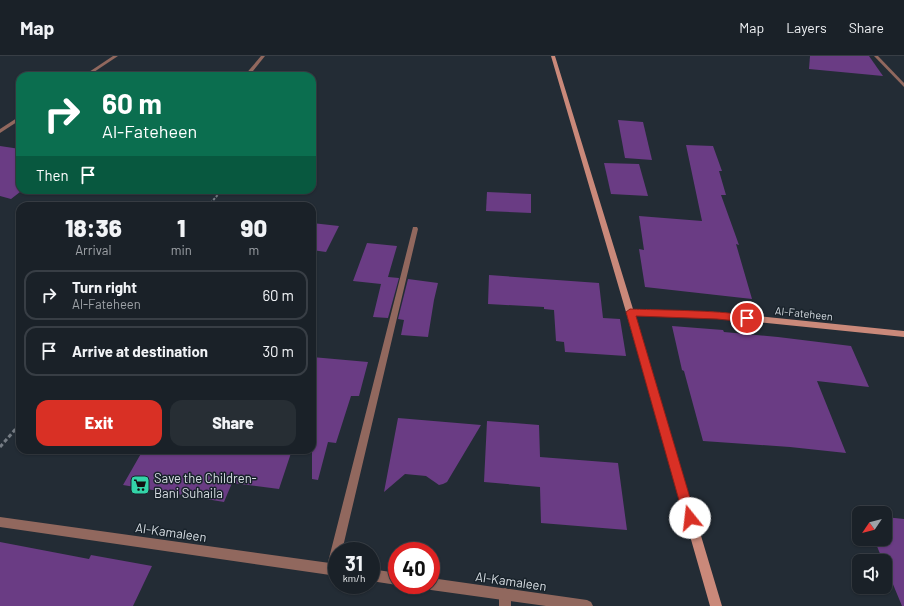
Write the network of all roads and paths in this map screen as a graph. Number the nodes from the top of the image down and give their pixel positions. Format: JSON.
{"nodes":[{"id":1,"x":116,"y":56,"type":"edge"},
{"id":2,"x":263,"y":56,"type":"edge"},
{"id":3,"x":553,"y":56,"type":"edge"},
{"id":4,"x":876,"y":56,"type":"edge"},
{"id":5,"x":91,"y":72,"type":"edge"},
{"id":6,"x":249,"y":72,"type":"edge"},
{"id":7,"x":904,"y":86,"type":"edge"},
{"id":8,"x":16,"y":121,"type":"edge"},
{"id":9,"x":0,"y":131,"type":"edge"},
{"id":10,"x":218,"y":194,"type":"edge"},
{"id":11,"x":212,"y":202,"type":"edge"},
{"id":12,"x":414,"y":229,"type":"dead end"},
{"id":13,"x":630,"y":312,"type":"junction"},
{"id":14,"x":904,"y":334,"type":"edge"},
{"id":15,"x":16,"y":429,"type":"edge"},
{"id":16,"x":0,"y":447,"type":"edge"},
{"id":17,"x":0,"y":522,"type":"edge"},
{"id":18,"x":341,"y":542,"type":"edge"},
{"id":19,"x":328,"y":569,"type":"edge"},
{"id":20,"x":440,"y":585,"type":"edge"},
{"id":21,"x":505,"y":594,"type":"junction"},
{"id":22,"x":505,"y":606,"type":"edge"},
{"id":23,"x":587,"y":606,"type":"edge"},
{"id":24,"x":716,"y":606,"type":"edge"}],
"edges":[{"from":1,"to":5,"type":"street"},
{"from":2,"to":6,"type":"street"},
{"from":3,"to":13,"type":"street"},
{"from":4,"to":7,"type":"street"},
{"from":8,"to":9,"type":"street"},
{"from":10,"to":11,"type":"path"},
{"from":12,"to":18,"type":"street"},
{"from":13,"to":14,"type":"street","name":"Al-Fateheen"},
{"from":13,"to":24,"type":"street"},
{"from":15,"to":16,"type":"path"},
{"from":17,"to":19,"type":"street","name":"Al-Kamaleen"},
{"from":20,"to":21,"type":"street","name":"Al-Kamaleen"},
{"from":21,"to":22,"type":"street"},
{"from":21,"to":23,"type":"street","name":"Al-Kamaleen"}]}
